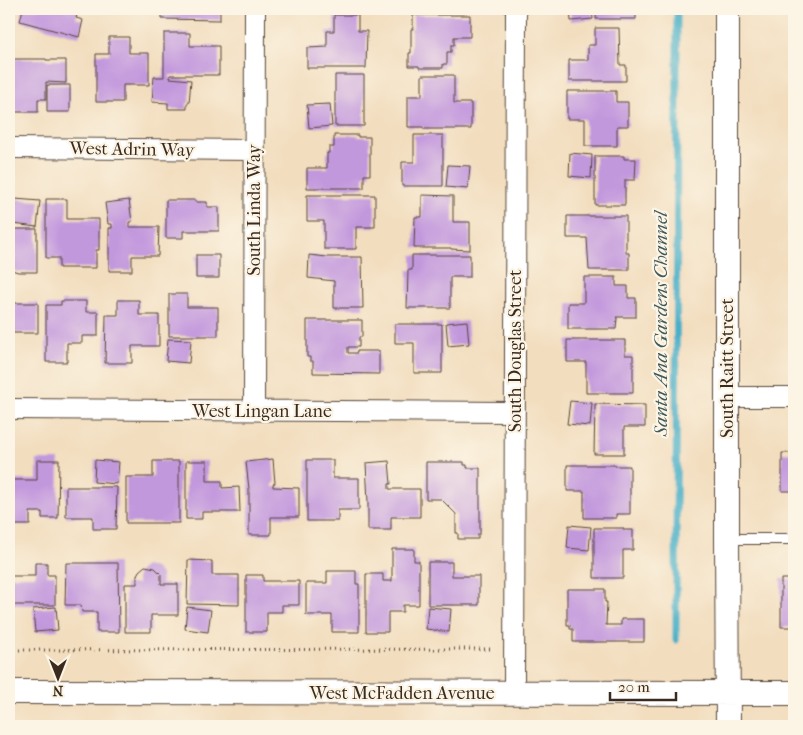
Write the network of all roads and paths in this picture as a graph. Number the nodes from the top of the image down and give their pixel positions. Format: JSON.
{"nodes":[{"id":1,"x":255,"y":9,"type":"edge"},
{"id":2,"x":516,"y":9,"type":"edge"},
{"id":3,"x":727,"y":9,"type":"edge"},
{"id":4,"x":9,"y":148,"type":"edge"},
{"id":5,"x":254,"y":150,"type":"junction"},
{"id":6,"x":727,"y":397,"type":"junction"},
{"id":7,"x":794,"y":397,"type":"edge"},
{"id":8,"x":9,"y":409,"type":"edge"},
{"id":9,"x":254,"y":410,"type":"junction"},
{"id":10,"x":515,"y":412,"type":"junction"},
{"id":11,"x":727,"y":539,"type":"junction"},
{"id":12,"x":794,"y":539,"type":"edge"},
{"id":13,"x":514,"y":649,"type":"junction"},
{"id":14,"x":9,"y":650,"type":"edge"},
{"id":15,"x":9,"y":692,"type":"edge"},
{"id":16,"x":514,"y":693,"type":"junction"},
{"id":17,"x":729,"y":693,"type":"junction"},
{"id":18,"x":794,"y":693,"type":"edge"},
{"id":19,"x":728,"y":726,"type":"edge"}],
"edges":[{"from":1,"to":5,"type":"street","name":"South Linda Way"},
{"from":2,"to":10,"type":"street","name":"South Douglas Street"},
{"from":3,"to":6,"type":"street","name":"South Raitt Street"},
{"from":4,"to":5,"type":"street","name":"West Adrin Way"},
{"from":5,"to":9,"type":"street","name":"South Linda Way"},
{"from":6,"to":7,"type":"street"},
{"from":6,"to":11,"type":"street","name":"South Raitt Street"},
{"from":8,"to":9,"type":"street","name":"West Lingan Lane"},
{"from":9,"to":10,"type":"street","name":"West Lingan Lane"},
{"from":10,"to":13,"type":"street","name":"South Douglas Street"},
{"from":11,"to":12,"type":"lane"},
{"from":11,"to":17,"type":"street","name":"South Raitt Street"},
{"from":13,"to":14,"type":"path"},
{"from":13,"to":16,"type":"street","name":"South Douglas Street"},
{"from":15,"to":16,"type":"street","name":"West McFadden Avenue"},
{"from":16,"to":17,"type":"street","name":"West McFadden Avenue"},
{"from":17,"to":18,"type":"street","name":"West McFadden Avenue"},
{"from":17,"to":19,"type":"street","name":"South Raitt Street"}]}
